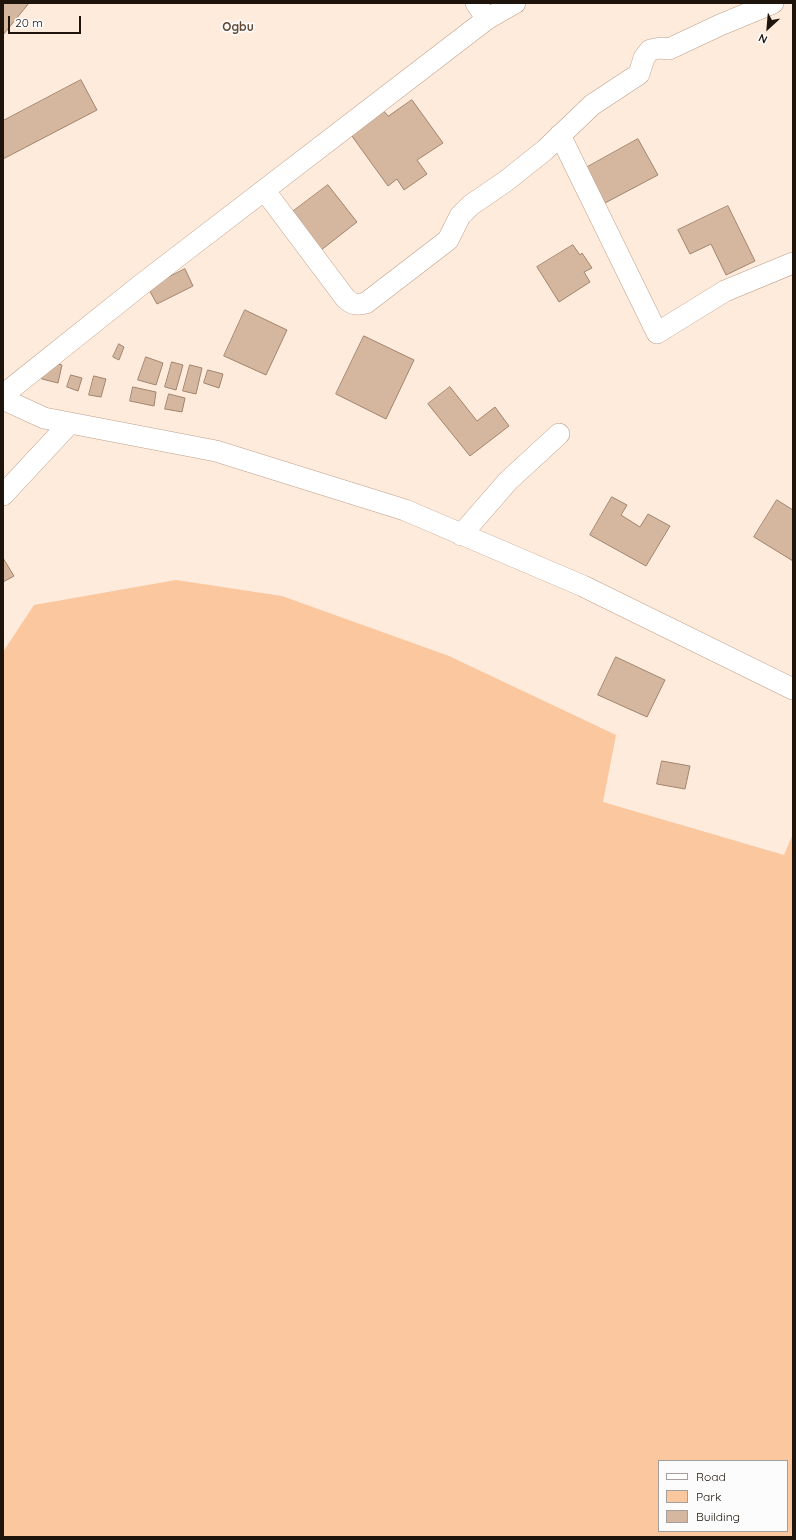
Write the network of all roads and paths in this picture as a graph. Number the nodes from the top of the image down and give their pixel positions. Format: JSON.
{"nodes":[{"id":1,"x":515,"y":3,"type":"edge"},
{"id":2,"x":773,"y":3,"type":"edge"},
{"id":3,"x":481,"y":11,"type":"edge"},
{"id":4,"x":560,"y":135,"type":"junction"},
{"id":5,"x":265,"y":191,"type":"junction"},
{"id":6,"x":793,"y":263,"type":"edge"},
{"id":7,"x":3,"y":395,"type":"edge"},
{"id":8,"x":3,"y":399,"type":"edge"},
{"id":9,"x":70,"y":423,"type":"junction"},
{"id":10,"x":559,"y":434,"type":"dead end"},
{"id":11,"x":3,"y":495,"type":"edge"},
{"id":12,"x":461,"y":535,"type":"junction"},
{"id":13,"x":793,"y":690,"type":"edge"}],
"edges":[{"from":1,"to":3,"type":"street"},
{"from":2,"to":4,"type":"street"},
{"from":3,"to":5,"type":"street"},
{"from":4,"to":5,"type":"street"},
{"from":4,"to":6,"type":"street"},
{"from":5,"to":7,"type":"street"},
{"from":8,"to":9,"type":"street"},
{"from":9,"to":11,"type":"street"},
{"from":9,"to":12,"type":"street"},
{"from":10,"to":12,"type":"street"},
{"from":12,"to":13,"type":"street"}]}
